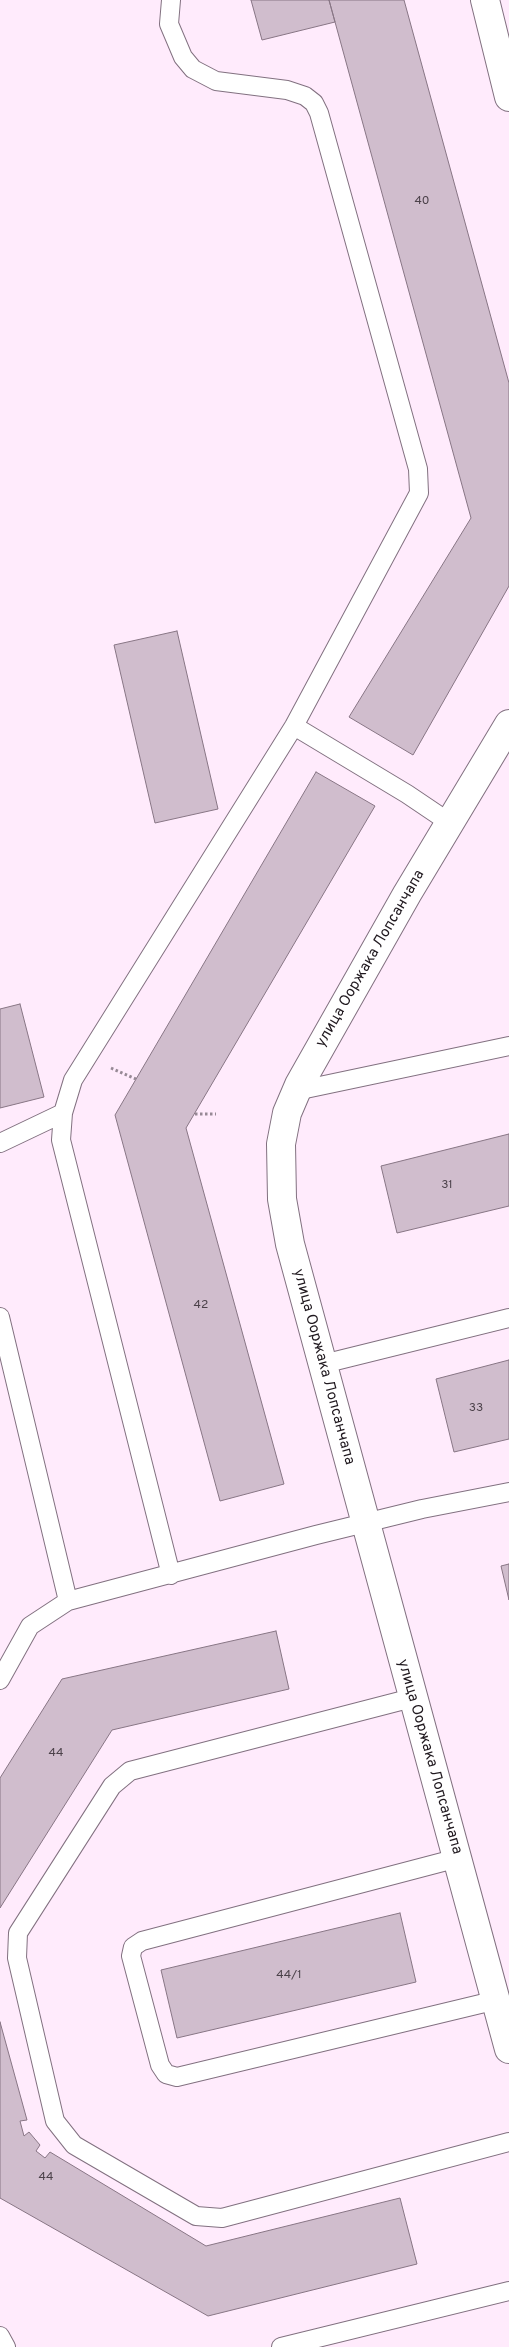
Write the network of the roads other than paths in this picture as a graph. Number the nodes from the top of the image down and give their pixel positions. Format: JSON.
{"nodes":[{"id":1,"x":170,"y":0,"type":"edge"},
{"id":2,"x":485,"y":0,"type":"edge"},
{"id":3,"x":509,"y":97,"type":"edge"},
{"id":4,"x":509,"y":724,"type":"edge"},
{"id":5,"x":294,"y":726,"type":"junction"},
{"id":6,"x":450,"y":823,"type":"junction"},
{"id":7,"x":509,"y":1046,"type":"edge"},
{"id":8,"x":296,"y":1091,"type":"junction"},
{"id":9,"x":63,"y":1113,"type":"junction"},
{"id":10,"x":0,"y":1143,"type":"edge"},
{"id":11,"x":0,"y":1317,"type":"edge"},
{"id":12,"x":509,"y":1318,"type":"edge"},
{"id":13,"x":323,"y":1364,"type":"junction"},
{"id":14,"x":509,"y":1492,"type":"edge"},
{"id":15,"x":365,"y":1524,"type":"junction"},
{"id":16,"x":170,"y":1575,"type":"junction"},
{"id":17,"x":68,"y":1601,"type":"junction"},
{"id":18,"x":0,"y":1680,"type":"edge"},
{"id":19,"x":412,"y":1698,"type":"junction"},
{"id":20,"x":458,"y":1858,"type":"junction"},
{"id":21,"x":497,"y":2000,"type":"junction"},
{"id":22,"x":509,"y":2049,"type":"edge"},
{"id":23,"x":509,"y":2142,"type":"edge"},
{"id":24,"x":509,"y":2291,"type":"edge"},
{"id":25,"x":0,"y":2336,"type":"edge"},
{"id":26,"x":6,"y":2347,"type":"edge"},
{"id":27,"x":281,"y":2347,"type":"edge"}],
"edges":[{"from":1,"to":5,"type":"lane"},
{"from":2,"to":3,"type":"street"},
{"from":4,"to":6,"type":"street","name":"улица Ооржака Лопсанчапа"},
{"from":5,"to":6,"type":"lane"},
{"from":5,"to":9,"type":"lane"},
{"from":6,"to":8,"type":"street","name":"улица Ооржака Лопсанчапа"},
{"from":7,"to":8,"type":"lane"},
{"from":8,"to":13,"type":"street","name":"улица Ооржака Лопсанчапа"},
{"from":9,"to":10,"type":"lane"},
{"from":9,"to":16,"type":"lane"},
{"from":11,"to":17,"type":"lane"},
{"from":12,"to":13,"type":"lane"},
{"from":13,"to":15,"type":"street","name":"улица Ооржака Лопсанчапа"},
{"from":14,"to":15,"type":"lane"},
{"from":15,"to":16,"type":"lane"},
{"from":15,"to":19,"type":"street","name":"улица Ооржака Лопсанчапа"},
{"from":16,"to":17,"type":"lane"},
{"from":17,"to":18,"type":"lane"},
{"from":19,"to":20,"type":"street","name":"улица Ооржака Лопсанчапа"},
{"from":19,"to":23,"type":"lane"},
{"from":20,"to":21,"type":"street","name":"улица Ооржака Лопсанчапа"},
{"from":20,"to":21,"type":"lane"},
{"from":21,"to":22,"type":"street","name":"улица Ооржака Лопсанчапа"},
{"from":24,"to":27,"type":"lane"},
{"from":25,"to":26,"type":"lane"}]}
